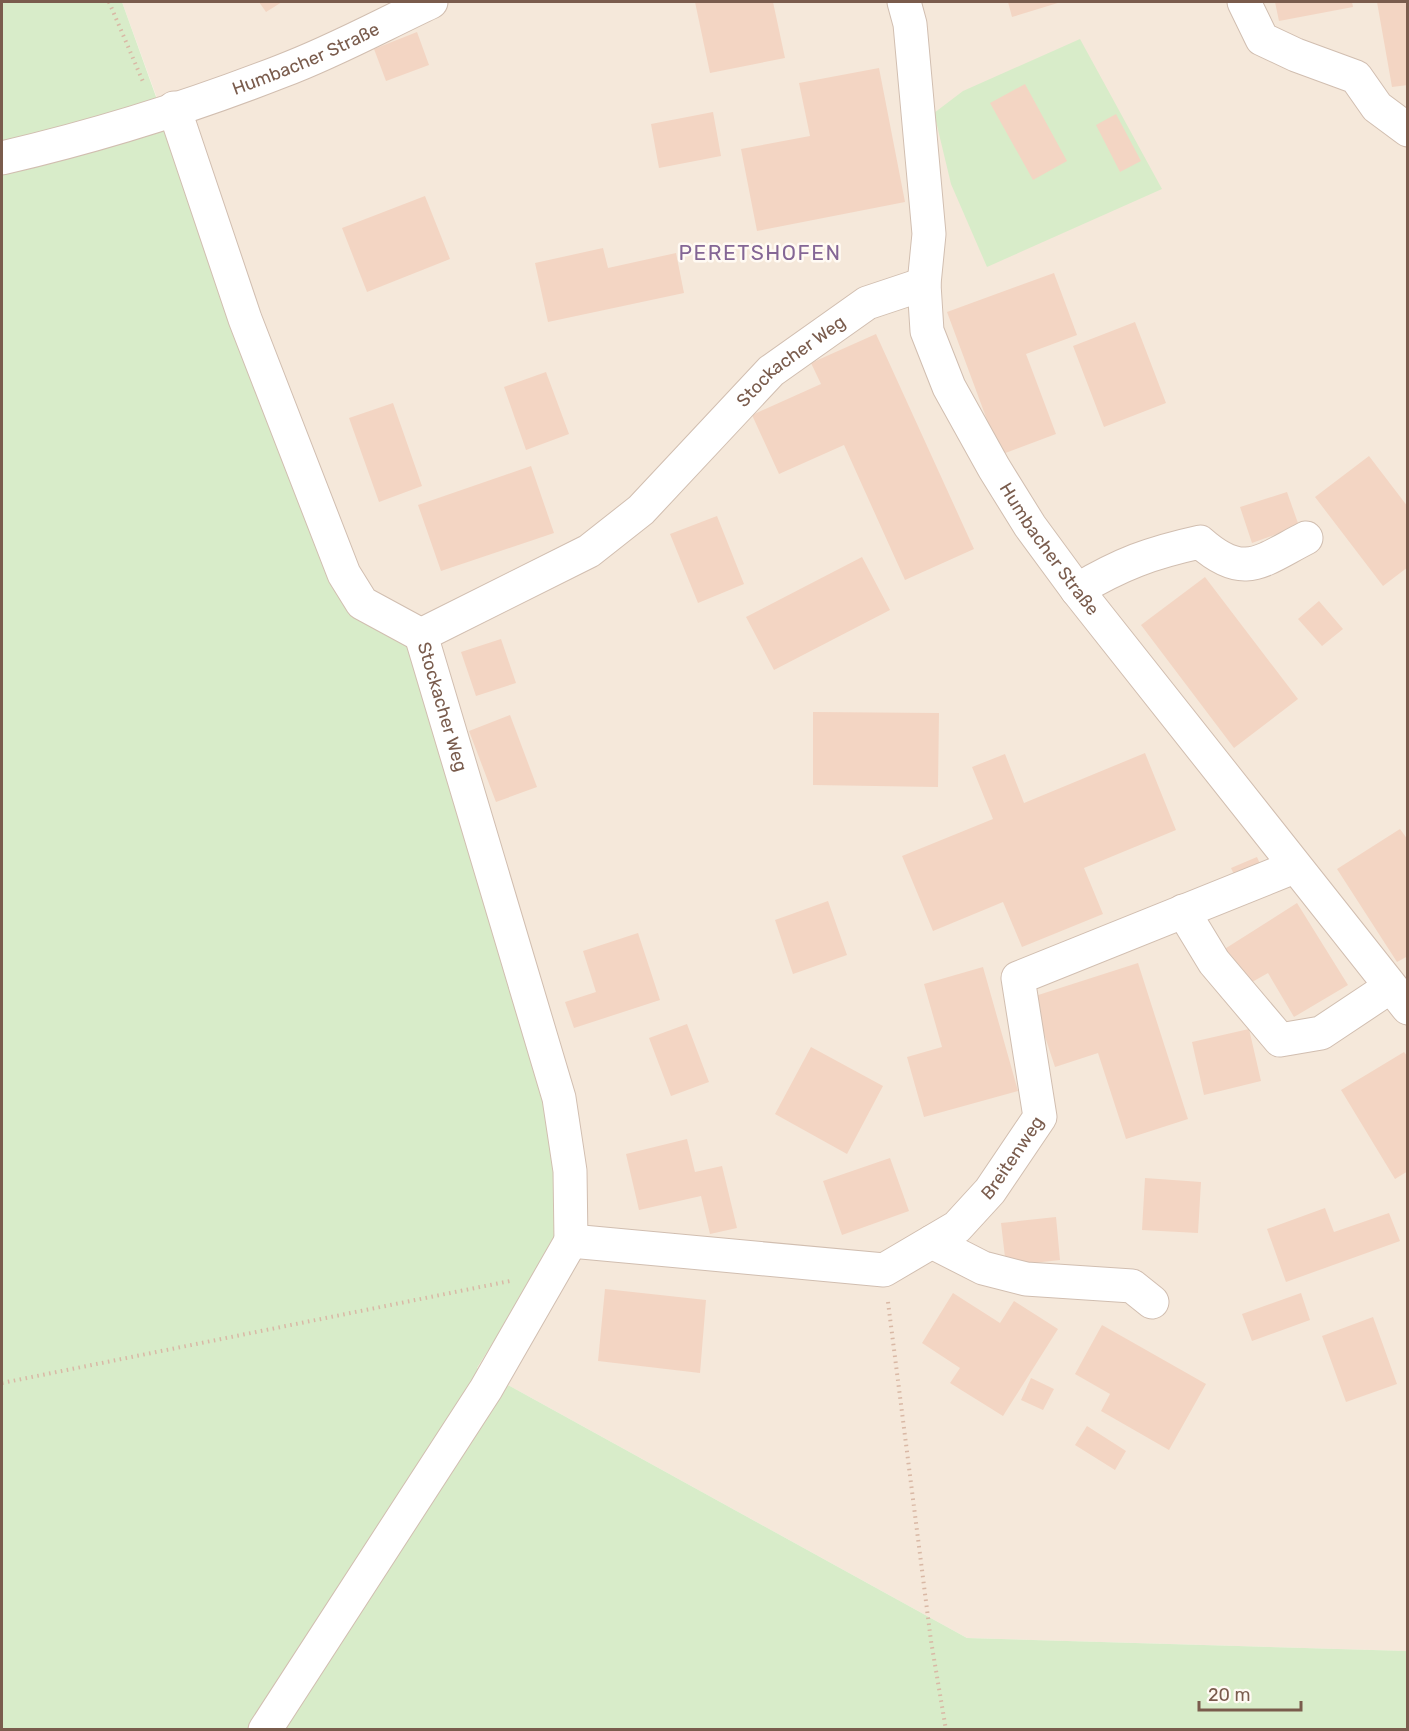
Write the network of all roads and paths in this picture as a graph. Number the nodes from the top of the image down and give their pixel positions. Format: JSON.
{"nodes":[{"id":1,"x":110,"y":2,"type":"edge"},
{"id":2,"x":431,"y":2,"type":"edge"},
{"id":3,"x":904,"y":2,"type":"edge"},
{"id":4,"x":1244,"y":2,"type":"edge"},
{"id":5,"x":166,"y":112,"type":"junction"},
{"id":6,"x":1407,"y":130,"type":"edge"},
{"id":7,"x":2,"y":158,"type":"edge"},
{"id":8,"x":924,"y":284,"type":"junction"},
{"id":9,"x":1306,"y":538,"type":"dead end"},
{"id":10,"x":1077,"y":590,"type":"junction"},
{"id":11,"x":421,"y":635,"type":"junction"},
{"id":12,"x":1294,"y":867,"type":"junction"},
{"id":13,"x":1183,"y":912,"type":"junction"},
{"id":14,"x":1399,"y":997,"type":"edge"},
{"id":15,"x":571,"y":1241,"type":"junction"},
{"id":16,"x":932,"y":1242,"type":"junction"},
{"id":17,"x":884,"y":1270,"type":"junction"},
{"id":18,"x":554,"y":1272,"type":"junction"},
{"id":19,"x":1152,"y":1302,"type":"dead end"},
{"id":20,"x":2,"y":1383,"type":"edge"},
{"id":21,"x":265,"y":1730,"type":"edge"},
{"id":22,"x":946,"y":1730,"type":"edge"}],
"edges":[{"from":1,"to":5,"type":"path"},
{"from":2,"to":5,"type":"street","name":"Humbacher Straße"},
{"from":3,"to":8,"type":"street","name":"Humbacher Straße"},
{"from":4,"to":6,"type":"street"},
{"from":5,"to":7,"type":"street","name":"Humbacher Straße"},
{"from":5,"to":11,"type":"street"},
{"from":8,"to":10,"type":"street","name":"Humbacher Straße"},
{"from":8,"to":11,"type":"street","name":"Stockacher Weg"},
{"from":9,"to":10,"type":"street"},
{"from":10,"to":12,"type":"street","name":"Humbacher Straße"},
{"from":11,"to":15,"type":"street","name":"Stockacher Weg"},
{"from":12,"to":13,"type":"street","name":"Breitenweg"},
{"from":12,"to":14,"type":"street","name":"Humbacher Straße"},
{"from":13,"to":14,"type":"street"},
{"from":13,"to":16,"type":"street","name":"Breitenweg"},
{"from":15,"to":17,"type":"street"},
{"from":15,"to":18,"type":"street"},
{"from":16,"to":17,"type":"street","name":"Breitenweg"},
{"from":16,"to":19,"type":"street"},
{"from":17,"to":22,"type":"path"},
{"from":18,"to":20,"type":"path"},
{"from":18,"to":21,"type":"street"}]}
